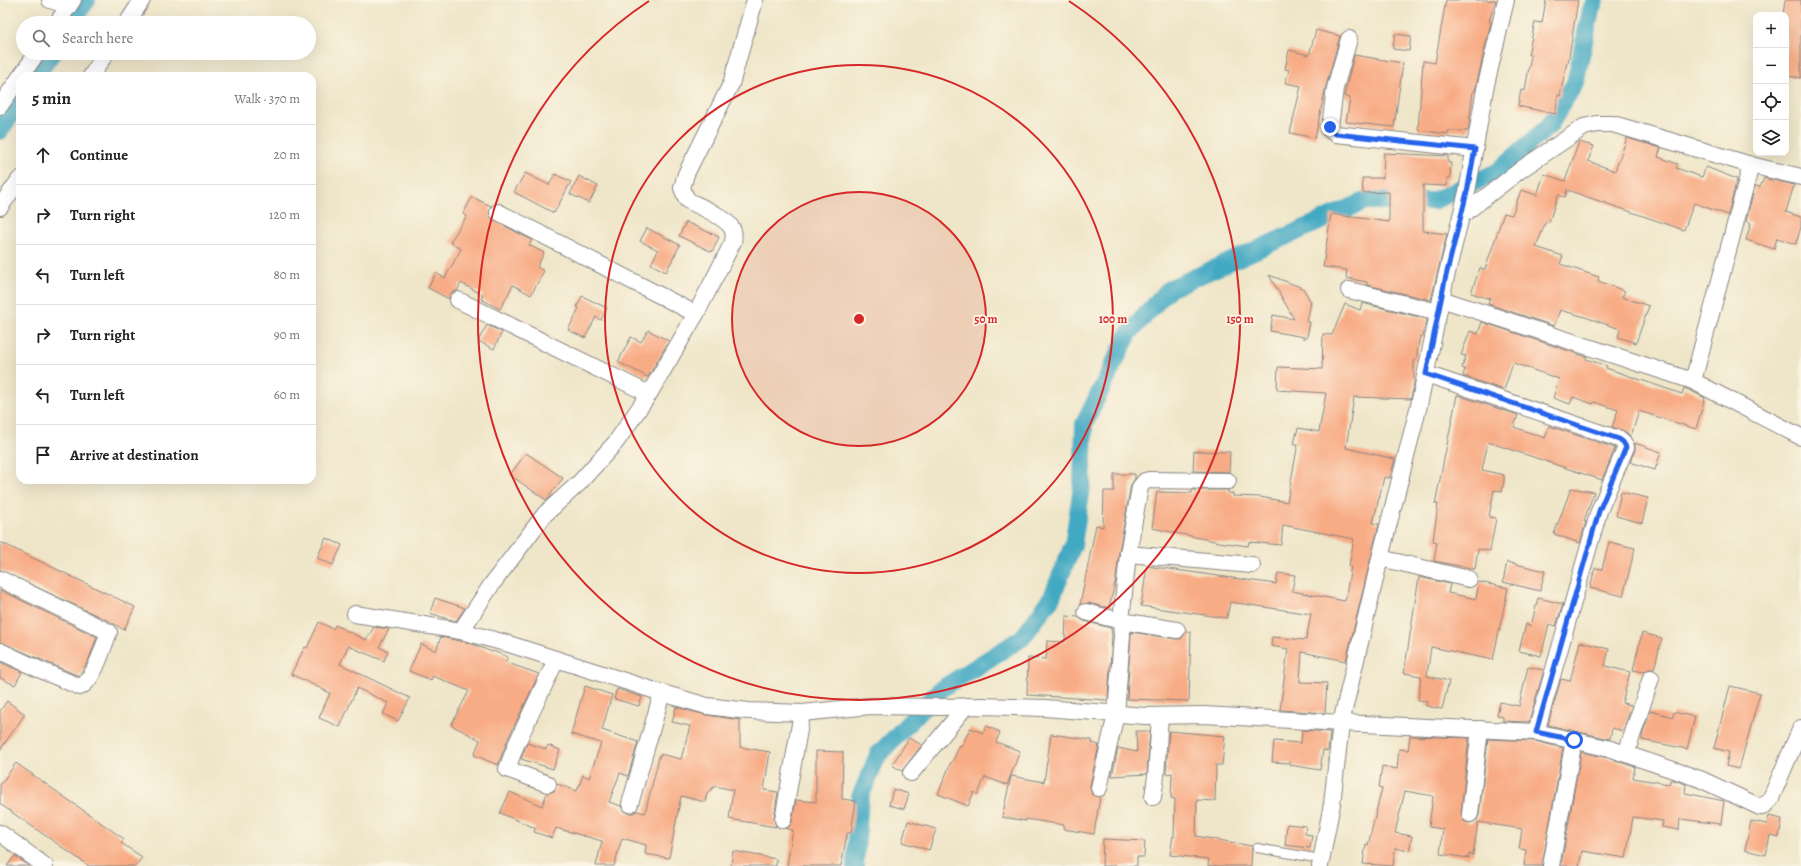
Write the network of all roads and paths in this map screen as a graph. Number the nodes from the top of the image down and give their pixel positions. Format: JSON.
{"nodes":[{"id":1,"x":50,"y":0,"type":"edge"},
{"id":2,"x":142,"y":0,"type":"edge"},
{"id":3,"x":755,"y":0,"type":"edge"},
{"id":4,"x":1506,"y":0,"type":"edge"},
{"id":5,"x":71,"y":3,"type":"edge"},
{"id":6,"x":62,"y":16,"type":"edge"},
{"id":7,"x":132,"y":16,"type":"edge"},
{"id":8,"x":1349,"y":39,"type":"dead end"},
{"id":9,"x":31,"y":60,"type":"edge"},
{"id":10,"x":101,"y":60,"type":"edge"},
{"id":11,"x":23,"y":72,"type":"edge"},
{"id":12,"x":94,"y":72,"type":"edge"},
{"id":13,"x":16,"y":82,"type":"edge"},
{"id":14,"x":0,"y":106,"type":"edge"},
{"id":15,"x":1473,"y":156,"type":"junction"},
{"id":16,"x":1751,"y":165,"type":"junction"},
{"id":17,"x":1801,"y":177,"type":"edge"},
{"id":18,"x":16,"y":185,"type":"edge"},
{"id":19,"x":0,"y":207,"type":"edge"},
{"id":20,"x":498,"y":212,"type":"dead end"},
{"id":21,"x":1461,"y":216,"type":"junction"},
{"id":22,"x":1349,"y":290,"type":"dead end"},
{"id":23,"x":458,"y":300,"type":"dead end"},
{"id":24,"x":1439,"y":306,"type":"junction"},
{"id":25,"x":696,"y":314,"type":"junction"},
{"id":26,"x":1426,"y":374,"type":"junction"},
{"id":27,"x":1693,"y":381,"type":"junction"},
{"id":28,"x":649,"y":394,"type":"junction"},
{"id":29,"x":1801,"y":437,"type":"edge"},
{"id":30,"x":1228,"y":481,"type":"dead end"},
{"id":31,"x":1128,"y":554,"type":"junction"},
{"id":32,"x":1380,"y":558,"type":"junction"},
{"id":33,"x":1252,"y":565,"type":"dead end"},
{"id":34,"x":0,"y":579,"type":"edge"},
{"id":35,"x":1469,"y":579,"type":"dead end"},
{"id":36,"x":1086,"y":612,"type":"dead end"},
{"id":37,"x":355,"y":614,"type":"dead end"},
{"id":38,"x":1121,"y":621,"type":"junction"},
{"id":39,"x":1177,"y":630,"type":"dead end"},
{"id":40,"x":461,"y":631,"type":"junction"},
{"id":41,"x":0,"y":651,"type":"edge"},
{"id":42,"x":556,"y":660,"type":"junction"},
{"id":43,"x":1651,"y":678,"type":"dead end"},
{"id":44,"x":662,"y":693,"type":"junction"},
{"id":45,"x":966,"y":706,"type":"junction"},
{"id":46,"x":802,"y":713,"type":"junction"},
{"id":47,"x":1116,"y":714,"type":"junction"},
{"id":48,"x":1160,"y":716,"type":"junction"},
{"id":49,"x":1341,"y":724,"type":"junction"},
{"id":50,"x":1801,"y":728,"type":"edge"},
{"id":51,"x":1480,"y":729,"type":"junction"},
{"id":52,"x":1536,"y":732,"type":"junction"},
{"id":53,"x":1574,"y":740,"type":"junction"},
{"id":54,"x":1626,"y":754,"type":"junction"},
{"id":55,"x":911,"y":773,"type":"dead end"},
{"id":56,"x":548,"y":784,"type":"dead end"},
{"id":57,"x":1099,"y":788,"type":"dead end"},
{"id":58,"x":1153,"y":797,"type":"dead end"},
{"id":59,"x":630,"y":804,"type":"dead end"},
{"id":60,"x":1470,"y":814,"type":"dead end"},
{"id":61,"x":783,"y":820,"type":"dead end"},
{"id":62,"x":0,"y":833,"type":"edge"},
{"id":63,"x":1256,"y":848,"type":"dead end"},
{"id":64,"x":1321,"y":863,"type":"edge"},
{"id":65,"x":44,"y":866,"type":"edge"},
{"id":66,"x":1551,"y":866,"type":"edge"}],
"edges":[{"from":1,"to":5,"type":"street"},
{"from":2,"to":7,"type":"street"},
{"from":3,"to":25,"type":"street"},
{"from":4,"to":15,"type":"street"},
{"from":5,"to":6,"type":"street"},
{"from":8,"to":15,"type":"street"},
{"from":9,"to":11,"type":"street"},
{"from":10,"to":12,"type":"street"},
{"from":13,"to":14,"type":"street"},
{"from":15,"to":21,"type":"street"},
{"from":16,"to":17,"type":"street"},
{"from":16,"to":21,"type":"street"},
{"from":16,"to":27,"type":"street"},
{"from":18,"to":19,"type":"street"},
{"from":20,"to":25,"type":"street"},
{"from":21,"to":24,"type":"street"},
{"from":22,"to":24,"type":"street"},
{"from":23,"to":28,"type":"street"},
{"from":24,"to":26,"type":"street"},
{"from":24,"to":27,"type":"street"},
{"from":25,"to":28,"type":"street"},
{"from":26,"to":32,"type":"street"},
{"from":26,"to":52,"type":"street"},
{"from":27,"to":29,"type":"street"},
{"from":28,"to":40,"type":"street"},
{"from":30,"to":31,"type":"street"},
{"from":31,"to":33,"type":"street"},
{"from":31,"to":38,"type":"street"},
{"from":32,"to":35,"type":"street"},
{"from":32,"to":49,"type":"street"},
{"from":34,"to":41,"type":"street"},
{"from":36,"to":38,"type":"street"},
{"from":37,"to":40,"type":"street"},
{"from":38,"to":39,"type":"street"},
{"from":38,"to":47,"type":"street"},
{"from":40,"to":42,"type":"street"},
{"from":42,"to":44,"type":"street"},
{"from":42,"to":56,"type":"street"},
{"from":43,"to":54,"type":"street"},
{"from":44,"to":46,"type":"street"},
{"from":44,"to":59,"type":"street"},
{"from":45,"to":46,"type":"street"},
{"from":45,"to":47,"type":"street"},
{"from":45,"to":55,"type":"street"},
{"from":46,"to":61,"type":"street"},
{"from":47,"to":48,"type":"street"},
{"from":47,"to":57,"type":"street"},
{"from":48,"to":49,"type":"street"},
{"from":48,"to":58,"type":"street"},
{"from":49,"to":51,"type":"street"},
{"from":49,"to":64,"type":"street"},
{"from":50,"to":54,"type":"street"},
{"from":51,"to":52,"type":"street"},
{"from":51,"to":60,"type":"street"},
{"from":52,"to":53,"type":"street"},
{"from":53,"to":54,"type":"street"},
{"from":53,"to":66,"type":"street"},
{"from":62,"to":65,"type":"street"},
{"from":63,"to":64,"type":"lane"}]}
